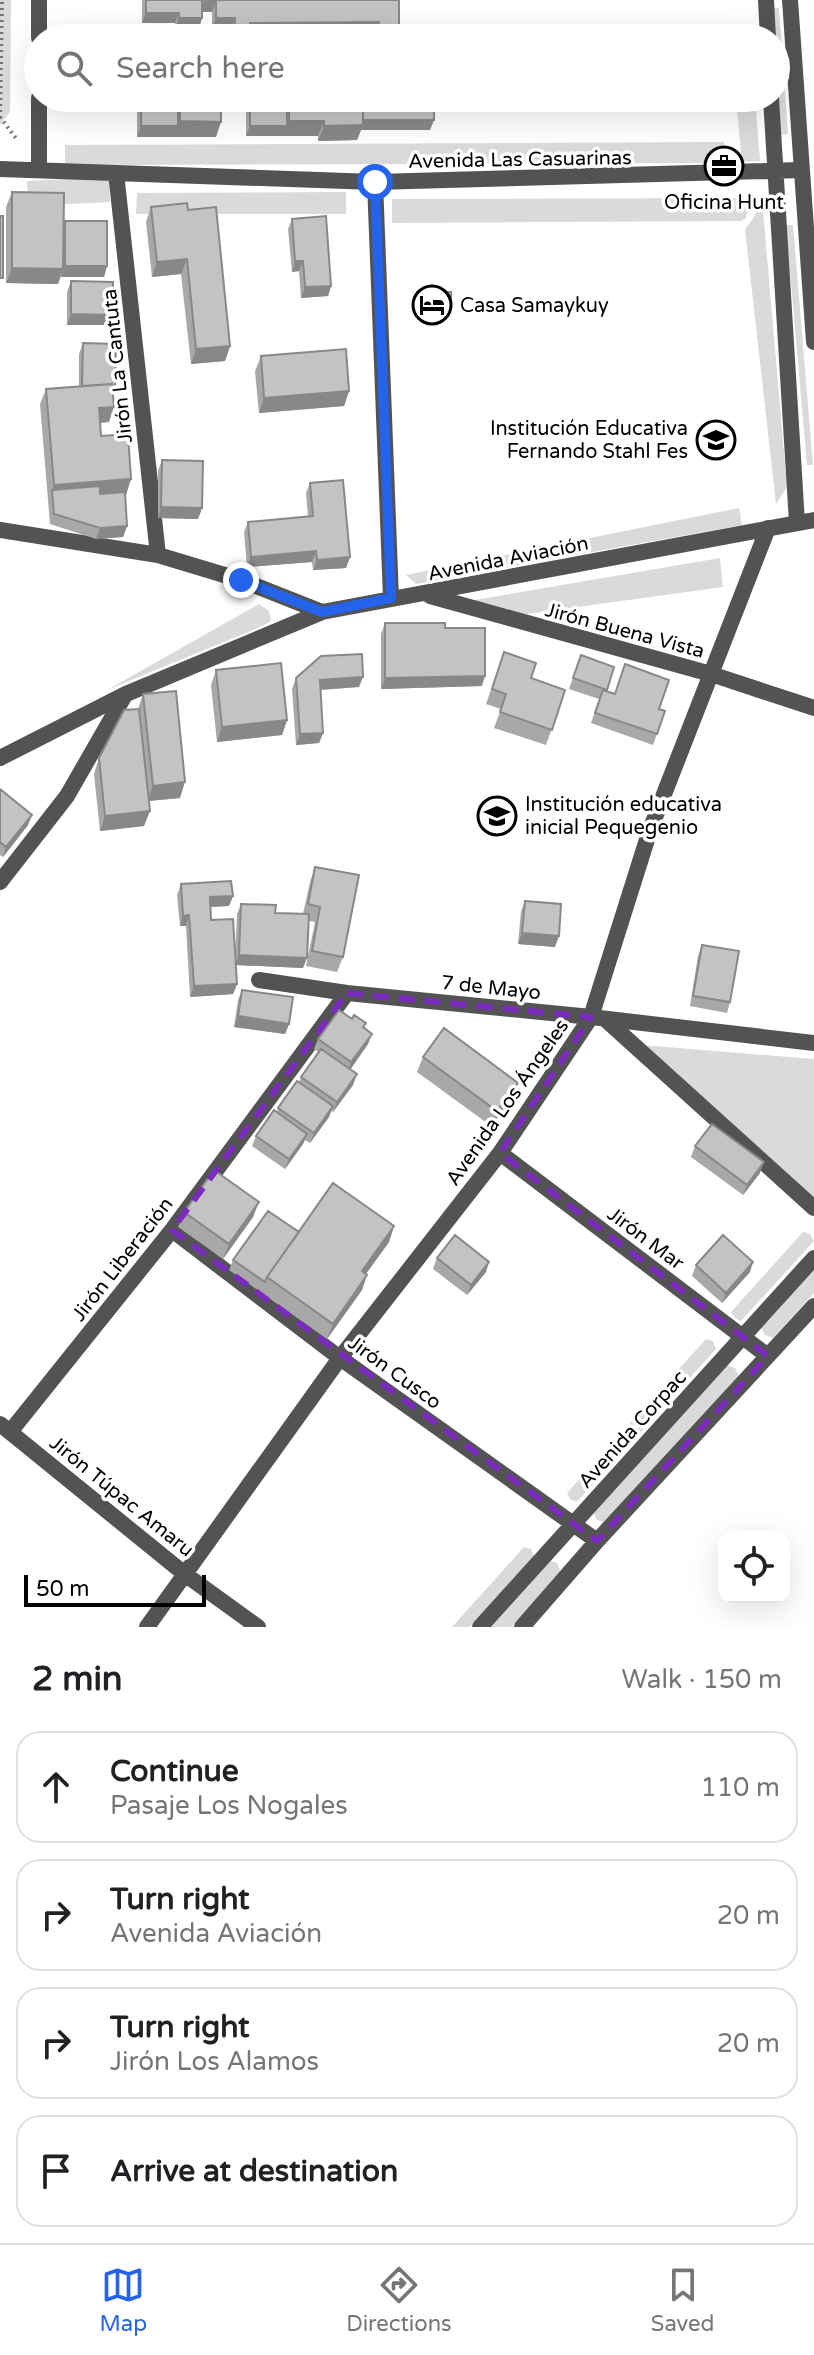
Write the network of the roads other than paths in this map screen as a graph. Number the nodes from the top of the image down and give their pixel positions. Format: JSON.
{"nodes":[{"id":1,"x":39,"y":0,"type":"edge"},
{"id":2,"x":766,"y":0,"type":"edge"},
{"id":3,"x":790,"y":0,"type":"edge"},
{"id":4,"x":39,"y":24,"type":"edge"},
{"id":5,"x":767,"y":24,"type":"edge"},
{"id":6,"x":39,"y":112,"type":"edge"},
{"id":7,"x":772,"y":112,"type":"edge"},
{"id":8,"x":39,"y":168,"type":"junction"},
{"id":9,"x":0,"y":169,"type":"edge"},
{"id":10,"x":802,"y":170,"type":"junction"},
{"id":11,"x":774,"y":172,"type":"junction"},
{"id":12,"x":116,"y":173,"type":"junction"},
{"id":13,"x":375,"y":182,"type":"junction"},
{"id":14,"x":814,"y":342,"type":"edge"},
{"id":15,"x":806,"y":521,"type":"edge"},
{"id":16,"x":768,"y":528,"type":"junction"},
{"id":17,"x":0,"y":530,"type":"edge"},
{"id":18,"x":158,"y":555,"type":"junction"},
{"id":19,"x":425,"y":595,"type":"junction"},
{"id":20,"x":391,"y":598,"type":"junction"},
{"id":21,"x":322,"y":612,"type":"junction"},
{"id":22,"x":711,"y":674,"type":"junction"},
{"id":23,"x":126,"y":694,"type":"junction"},
{"id":24,"x":814,"y":708,"type":"edge"},
{"id":25,"x":0,"y":758,"type":"edge"},
{"id":26,"x":0,"y":882,"type":"edge"},
{"id":27,"x":259,"y":980,"type":"dead end"},
{"id":28,"x":347,"y":993,"type":"junction"},
{"id":29,"x":598,"y":1018,"type":"junction"},
{"id":30,"x":814,"y":1043,"type":"edge"},
{"id":31,"x":500,"y":1153,"type":"junction"},
{"id":32,"x":814,"y":1208,"type":"edge"},
{"id":33,"x":172,"y":1230,"type":"junction"},
{"id":34,"x":814,"y":1258,"type":"edge"},
{"id":35,"x":814,"y":1306,"type":"edge"},
{"id":36,"x":743,"y":1336,"type":"junction"},
{"id":37,"x":768,"y":1356,"type":"junction"},
{"id":38,"x":340,"y":1358,"type":"junction"},
{"id":39,"x":5,"y":1428,"type":"edge"},
{"id":40,"x":573,"y":1524,"type":"junction"},
{"id":41,"x":597,"y":1541,"type":"junction"},
{"id":42,"x":186,"y":1575,"type":"junction"},
{"id":43,"x":147,"y":1627,"type":"edge"},
{"id":44,"x":258,"y":1627,"type":"edge"},
{"id":45,"x":480,"y":1627,"type":"edge"},
{"id":46,"x":522,"y":1627,"type":"edge"}],
"edges":[{"from":1,"to":4,"type":"street"},
{"from":2,"to":5,"type":"street"},
{"from":3,"to":10,"type":"street"},
{"from":6,"to":8,"type":"street"},
{"from":7,"to":11,"type":"street"},
{"from":8,"to":9,"type":"street","name":"Avenida Las Casuarinas"},
{"from":8,"to":12,"type":"street","name":"Avenida Las Casuarinas"},
{"from":10,"to":11,"type":"street","name":"Avenida Las Casuarinas"},
{"from":10,"to":14,"type":"street"},
{"from":11,"to":13,"type":"street","name":"Avenida Las Casuarinas"},
{"from":11,"to":15,"type":"street"},
{"from":12,"to":13,"type":"street","name":"Avenida Las Casuarinas"},
{"from":12,"to":18,"type":"street","name":"Jirón La Cantuta"},
{"from":13,"to":20,"type":"street"},
{"from":15,"to":16,"type":"street","name":"Avenida Aviación"},
{"from":16,"to":19,"type":"street","name":"Avenida Aviación"},
{"from":16,"to":22,"type":"street","name":"Avenida Los Ángeles"},
{"from":17,"to":18,"type":"street"},
{"from":18,"to":21,"type":"street"},
{"from":19,"to":20,"type":"street","name":"Avenida Aviación"},
{"from":19,"to":22,"type":"street","name":"Jirón Buena Vista"},
{"from":20,"to":21,"type":"street","name":"Avenida Aviación"},
{"from":21,"to":23,"type":"street","name":"Avenida Aviación"},
{"from":22,"to":24,"type":"street","name":"Jirón Buena Vista"},
{"from":22,"to":29,"type":"street","name":"Avenida Los Ángeles"},
{"from":23,"to":25,"type":"street","name":"Avenida Aviación"},
{"from":23,"to":26,"type":"street"},
{"from":27,"to":28,"type":"street","name":"7 de Mayo"},
{"from":28,"to":29,"type":"street","name":"7 de Mayo"},
{"from":28,"to":33,"type":"street","name":"Jirón Liberación"},
{"from":29,"to":30,"type":"street","name":"7 de Mayo"},
{"from":29,"to":31,"type":"street","name":"Avenida Los Ángeles"},
{"from":29,"to":32,"type":"street"},
{"from":31,"to":36,"type":"street","name":"Jirón Mar"},
{"from":31,"to":38,"type":"street","name":"Avenida Los Ángeles"},
{"from":33,"to":38,"type":"street","name":"Jirón Cusco"},
{"from":33,"to":39,"type":"street","name":"Jirón Liberación"},
{"from":34,"to":36,"type":"street","name":"Avenida Corpac"},
{"from":35,"to":37,"type":"street"},
{"from":36,"to":37,"type":"street","name":"Jirón Mar"},
{"from":36,"to":40,"type":"street","name":"Avenida Corpac"},
{"from":37,"to":41,"type":"street"},
{"from":38,"to":40,"type":"street","name":"Jirón Cusco"},
{"from":38,"to":42,"type":"street","name":"Avenida Los Ángeles"},
{"from":39,"to":42,"type":"street","name":"Jirón Túpac Amaru"},
{"from":40,"to":41,"type":"street","name":"Jirón Cusco"},
{"from":40,"to":45,"type":"street","name":"Avenida Corpac"},
{"from":41,"to":46,"type":"street"},
{"from":42,"to":43,"type":"street","name":"Avenida Los Ángeles"},
{"from":42,"to":44,"type":"street","name":"Jirón Túpac Amaru"}]}
